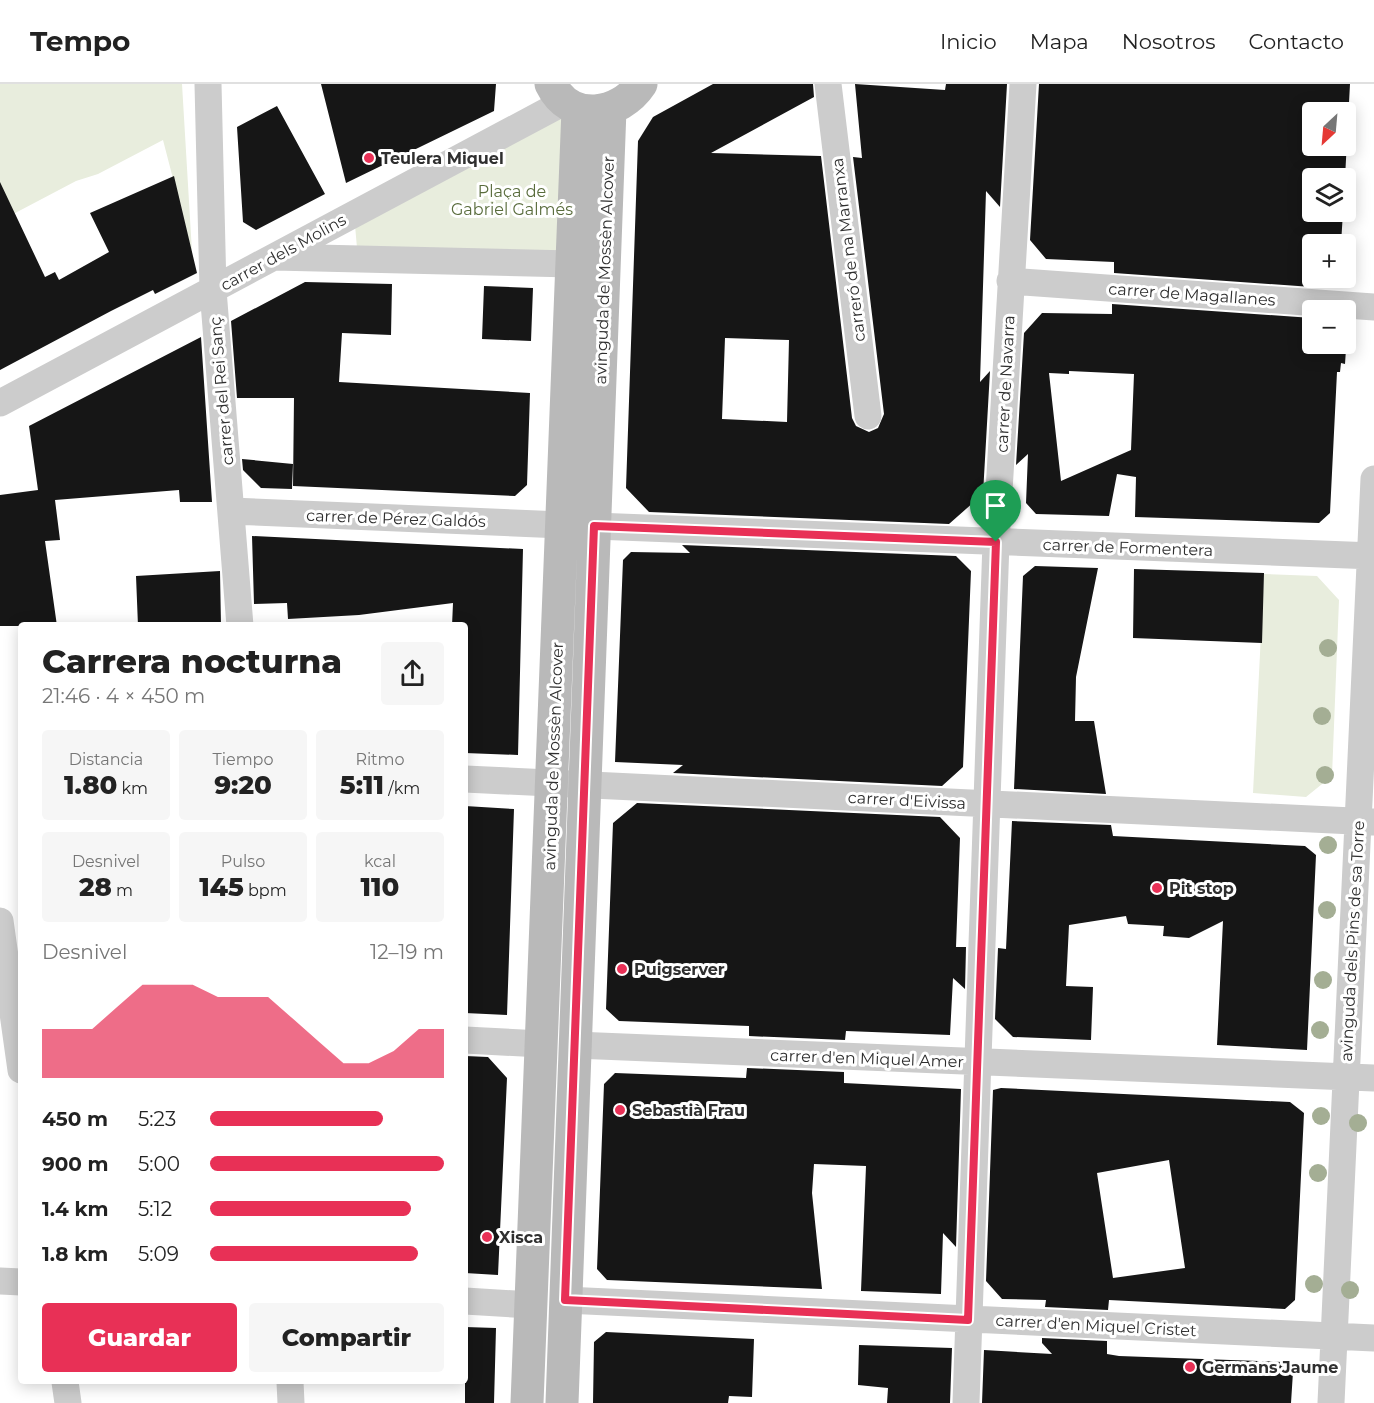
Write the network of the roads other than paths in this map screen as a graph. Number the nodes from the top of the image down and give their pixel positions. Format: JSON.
{"nodes":[{"id":1,"x":208,"y":84,"type":"edge"},
{"id":2,"x":641,"y":84,"type":"edge"},
{"id":3,"x":828,"y":84,"type":"edge"},
{"id":4,"x":1023,"y":84,"type":"edge"},
{"id":5,"x":576,"y":101,"type":"edge"},
{"id":6,"x":272,"y":257,"type":"junction"},
{"id":7,"x":572,"y":264,"type":"junction"},
{"id":8,"x":1010,"y":281,"type":"junction"},
{"id":9,"x":213,"y":291,"type":"junction"},
{"id":10,"x":1374,"y":307,"type":"edge"},
{"id":11,"x":0,"y":404,"type":"edge"},
{"id":12,"x":868,"y":416,"type":"dead end"},
{"id":13,"x":1374,"y":479,"type":"edge"},
{"id":14,"x":231,"y":511,"type":"junction"},
{"id":15,"x":562,"y":525,"type":"junction"},
{"id":16,"x":594,"y":526,"type":"junction"},
{"id":17,"x":996,"y":542,"type":"junction"},
{"id":18,"x":1372,"y":556,"type":"edge"},
{"id":19,"x":240,"y":622,"type":"edge"},
{"id":20,"x":468,"y":779,"type":"edge"},
{"id":21,"x":551,"y":783,"type":"junction"},
{"id":22,"x":584,"y":785,"type":"junction"},
{"id":23,"x":987,"y":804,"type":"junction"},
{"id":24,"x":1366,"y":821,"type":"edge"},
{"id":25,"x":0,"y":921,"type":"edge"},
{"id":26,"x":11,"y":996,"type":"edge"},
{"id":27,"x":468,"y":1040,"type":"edge"},
{"id":28,"x":541,"y":1044,"type":"junction"},
{"id":29,"x":575,"y":1045,"type":"junction"},
{"id":30,"x":18,"y":1048,"type":"edge"},
{"id":31,"x":977,"y":1062,"type":"junction"},
{"id":32,"x":1346,"y":1077,"type":"junction"},
{"id":33,"x":1374,"y":1078,"type":"edge"},
{"id":34,"x":0,"y":1281,"type":"edge"},
{"id":35,"x":18,"y":1282,"type":"edge"},
{"id":36,"x":565,"y":1300,"type":"junction"},
{"id":37,"x":468,"y":1302,"type":"edge"},
{"id":38,"x":531,"y":1305,"type":"junction"},
{"id":39,"x":968,"y":1320,"type":"junction"},
{"id":40,"x":1334,"y":1336,"type":"junction"},
{"id":41,"x":1374,"y":1338,"type":"edge"},
{"id":42,"x":65,"y":1384,"type":"edge"},
{"id":43,"x":290,"y":1384,"type":"edge"},
{"id":44,"x":68,"y":1403,"type":"edge"},
{"id":45,"x":291,"y":1403,"type":"edge"},
{"id":46,"x":527,"y":1403,"type":"edge"},
{"id":47,"x":562,"y":1403,"type":"edge"},
{"id":48,"x":966,"y":1403,"type":"edge"},
{"id":49,"x":1331,"y":1403,"type":"edge"}],
"edges":[{"from":1,"to":9,"type":"street","name":"carrer del Rei Sanç"},
{"from":2,"to":5,"type":"main road"},
{"from":3,"to":12,"type":"street","name":"carreró de na Marranxa"},
{"from":4,"to":8,"type":"street","name":"carrer de Navarra"},
{"from":5,"to":6,"type":"street","name":"carrer dels Molins"},
{"from":5,"to":7,"type":"main road","name":"avinguda de Mossèn Alcover"},
{"from":5,"to":16,"type":"main road","name":"avinguda de Mossèn Alcover"},
{"from":6,"to":7,"type":"street"},
{"from":6,"to":9,"type":"street","name":"carrer dels Molins"},
{"from":7,"to":15,"type":"main road","name":"avinguda de Mossèn Alcover"},
{"from":8,"to":10,"type":"street","name":"carrer de Magallanes"},
{"from":8,"to":17,"type":"street","name":"carrer de Navarra"},
{"from":9,"to":11,"type":"street","name":"carrer dels Molins"},
{"from":9,"to":14,"type":"street","name":"carrer del Rei Sanç"},
{"from":13,"to":18,"type":"street","name":"avinguda dels Pins de sa Torre"},
{"from":14,"to":15,"type":"street","name":"carrer de Pérez Galdós"},
{"from":14,"to":19,"type":"street","name":"carrer del Rei Sanç"},
{"from":15,"to":21,"type":"main road","name":"avinguda de Mossèn Alcover"},
{"from":16,"to":17,"type":"street","name":"carrer de Formentera"},
{"from":16,"to":22,"type":"main road","name":"avinguda de Mossèn Alcover"},
{"from":17,"to":18,"type":"street","name":"carrer de Formentera"},
{"from":17,"to":23,"type":"street","name":"carrer de Navarra"},
{"from":18,"to":24,"type":"street","name":"avinguda dels Pins de sa Torre"},
{"from":20,"to":21,"type":"street","name":"carrer d'Eivissa"},
{"from":21,"to":22,"type":"street","name":"carrer d'Eivissa"},
{"from":21,"to":28,"type":"main road","name":"avinguda de Mossèn Alcover"},
{"from":22,"to":23,"type":"street","name":"carrer d'Eivissa"},
{"from":22,"to":29,"type":"main road","name":"avinguda de Mossèn Alcover"},
{"from":23,"to":24,"type":"street","name":"carrer d'Eivissa"},
{"from":23,"to":31,"type":"street","name":"carrer de Navarra"},
{"from":24,"to":32,"type":"street","name":"avinguda dels Pins de sa Torre"},
{"from":25,"to":26,"type":"street"},
{"from":26,"to":30,"type":"street"},
{"from":27,"to":28,"type":"street"},
{"from":28,"to":38,"type":"main road","name":"avinguda de Mossèn Alcover"},
{"from":29,"to":31,"type":"street","name":"carrer d'en Miquel Amer"},
{"from":29,"to":36,"type":"main road","name":"avinguda de Mossèn Alcover"},
{"from":31,"to":32,"type":"street","name":"carrer d'en Miquel Amer"},
{"from":31,"to":39,"type":"street","name":"carrer de Navarra"},
{"from":32,"to":33,"type":"street","name":"carrer d'en Miquel Amer"},
{"from":32,"to":40,"type":"street","name":"avinguda dels Pins de sa Torre"},
{"from":34,"to":35,"type":"street"},
{"from":36,"to":39,"type":"street","name":"carrer d'en Miquel Cristet"},
{"from":36,"to":47,"type":"main road","name":"avinguda de Mossèn Alcover"},
{"from":37,"to":38,"type":"street"},
{"from":38,"to":46,"type":"main road","name":"avinguda de Mossèn Alcover"},
{"from":39,"to":40,"type":"street","name":"carrer d'en Miquel Cristet"},
{"from":39,"to":48,"type":"street","name":"carrer de Navarra"},
{"from":40,"to":41,"type":"street","name":"carrer d'en Miquel Cristet"},
{"from":40,"to":49,"type":"street","name":"avinguda dels Pins de sa Torre"},
{"from":42,"to":44,"type":"street"},
{"from":43,"to":45,"type":"street"}]}
